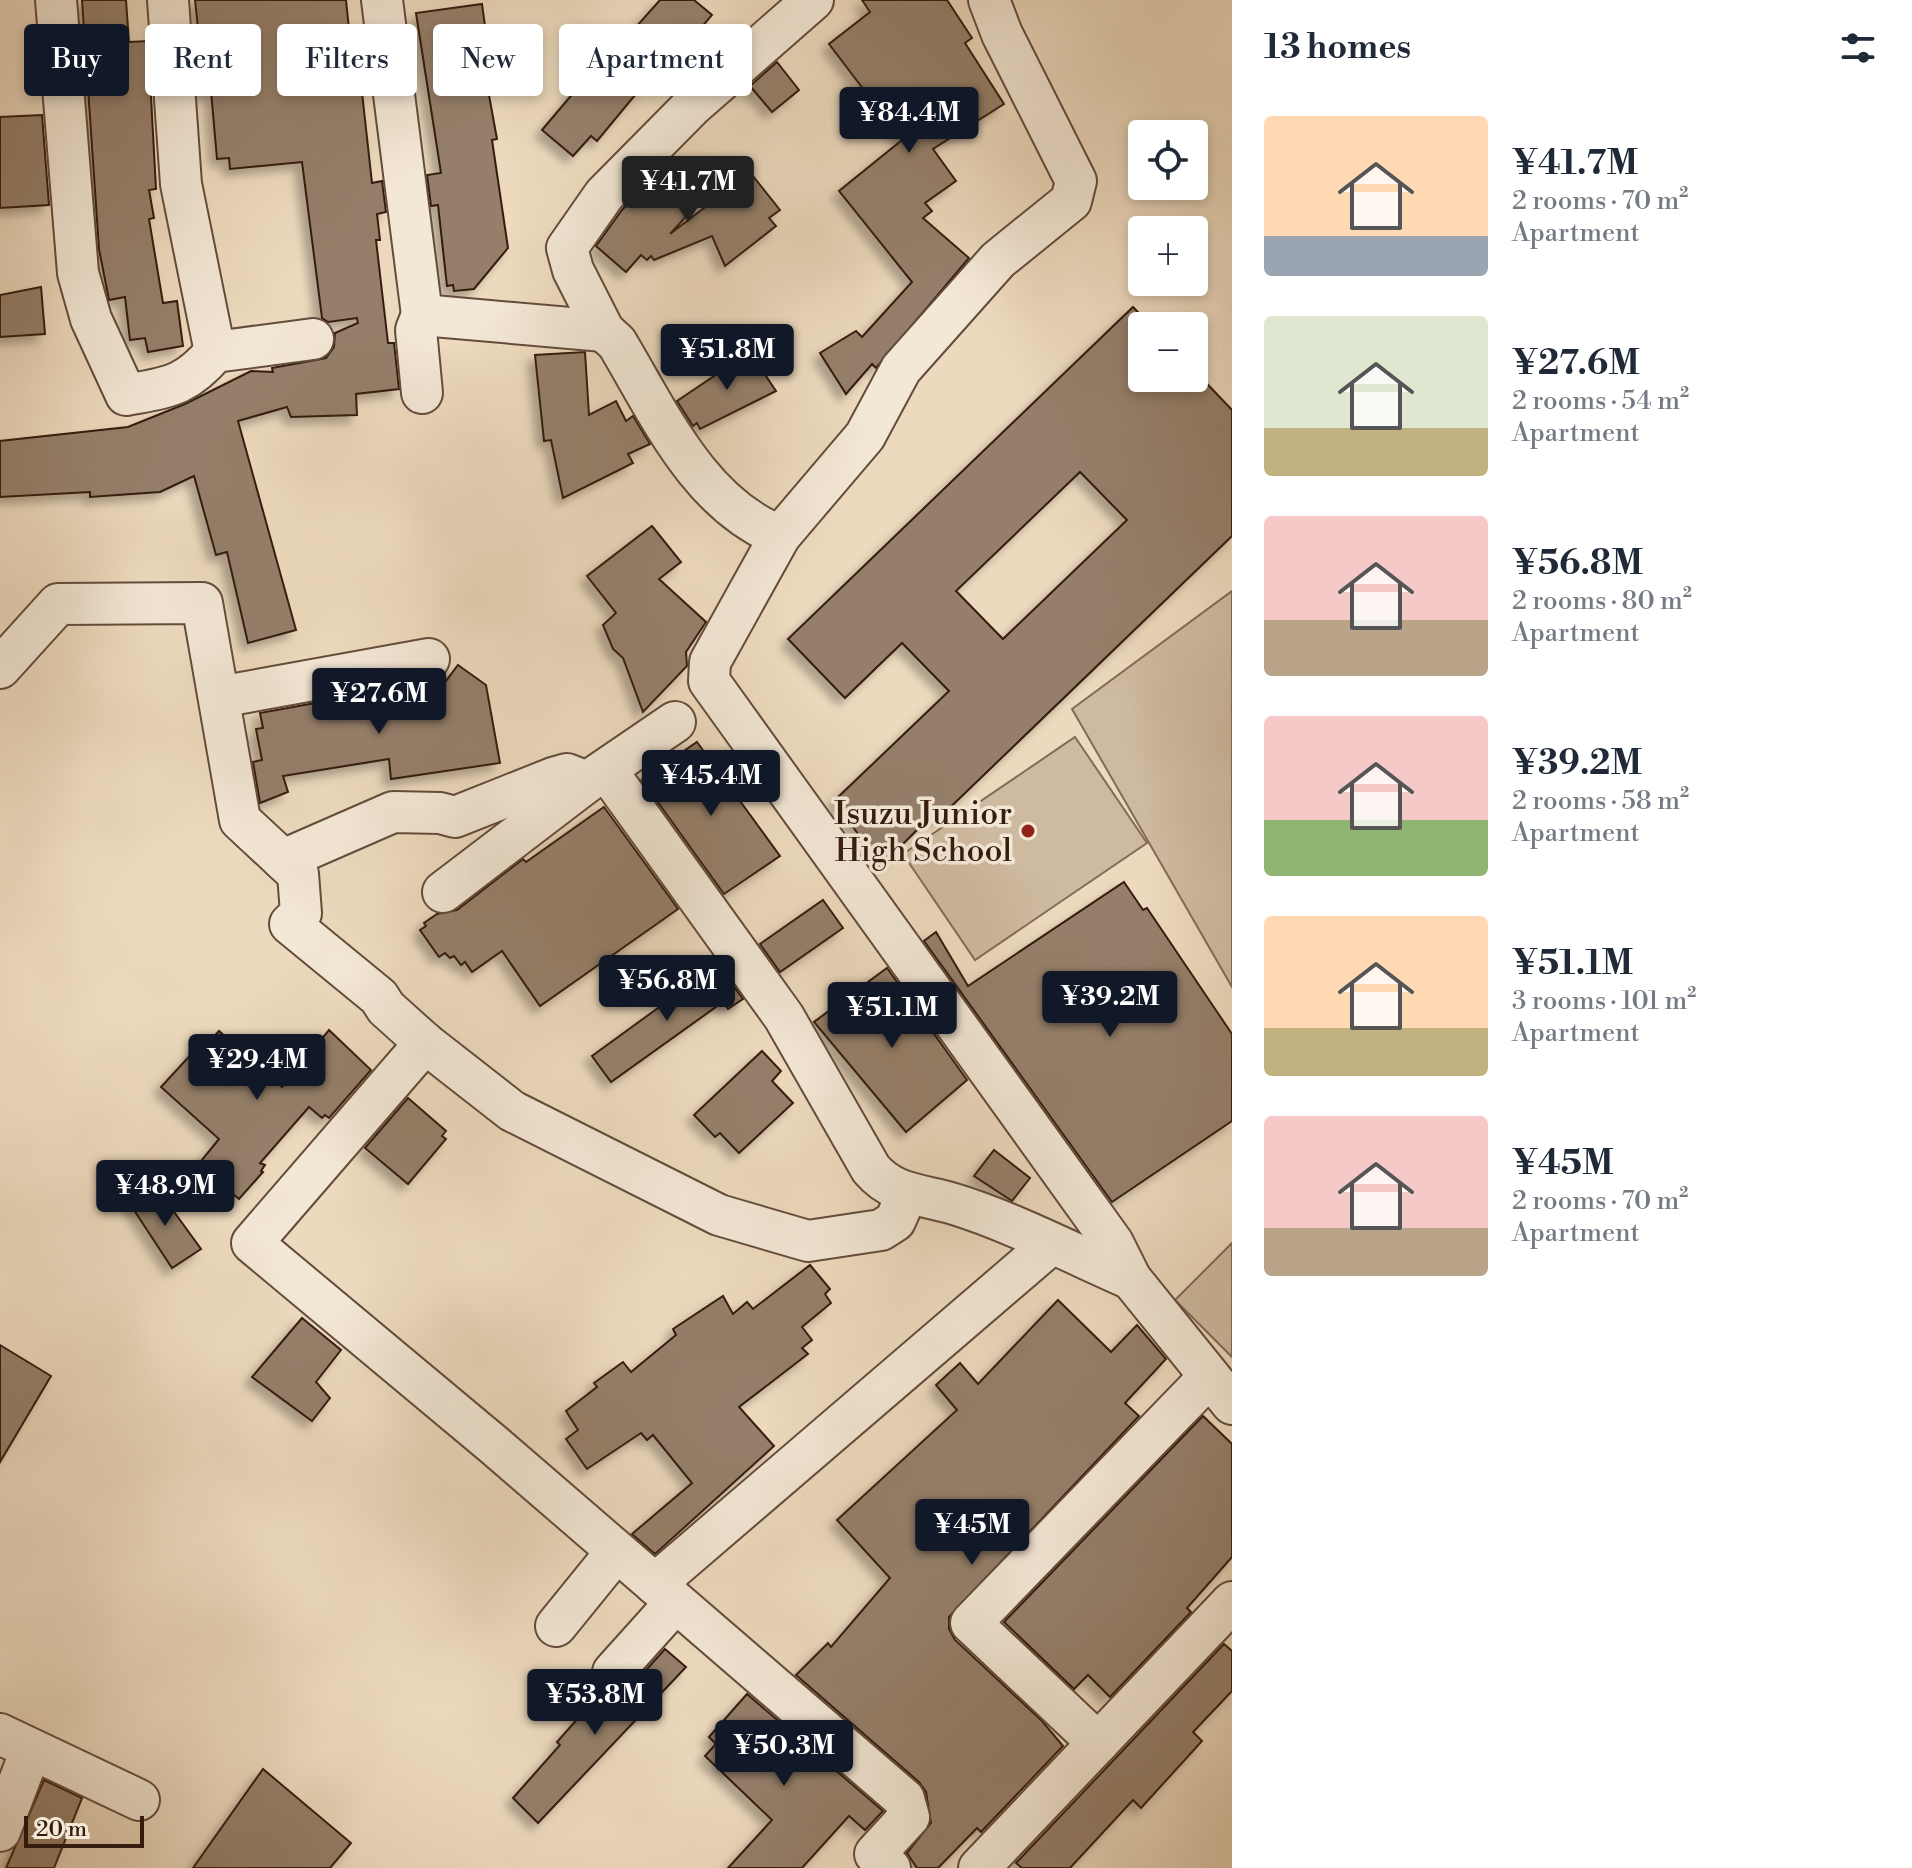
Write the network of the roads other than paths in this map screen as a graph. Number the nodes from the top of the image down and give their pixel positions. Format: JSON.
{"nodes":[{"id":1,"x":56,"y":0,"type":"edge"},
{"id":2,"x":168,"y":0,"type":"edge"},
{"id":3,"x":382,"y":0,"type":"edge"},
{"id":4,"x":813,"y":0,"type":"edge"},
{"id":5,"x":989,"y":0,"type":"edge"},
{"id":6,"x":422,"y":315,"type":"junction"},
{"id":7,"x":604,"y":331,"type":"junction"},
{"id":8,"x":313,"y":339,"type":"dead end"},
{"id":9,"x":215,"y":352,"type":"junction"},
{"id":10,"x":422,"y":393,"type":"dead end"},
{"id":11,"x":780,"y":536,"type":"junction"},
{"id":12,"x":429,"y":659,"type":"dead end"},
{"id":13,"x":0,"y":668,"type":"edge"},
{"id":14,"x":219,"y":697,"type":"junction"},
{"id":15,"x":675,"y":722,"type":"dead end"},
{"id":16,"x":597,"y":776,"type":"junction"},
{"id":17,"x":283,"y":860,"type":"junction"},
{"id":18,"x":443,"y":892,"type":"dead end"},
{"id":19,"x":425,"y":1043,"type":"junction"},
{"id":20,"x":907,"y":1194,"type":"junction"},
{"id":21,"x":1050,"y":1245,"type":"junction"},
{"id":22,"x":1131,"y":1279,"type":"junction"},
{"id":23,"x":1220,"y":1390,"type":"edge"},
{"id":24,"x":616,"y":1552,"type":"junction"},
{"id":25,"x":665,"y":1594,"type":"junction"},
{"id":26,"x":1232,"y":1602,"type":"edge"},
{"id":27,"x":556,"y":1626,"type":"dead end"},
{"id":28,"x":613,"y":1672,"type":"dead end"},
{"id":29,"x":15,"y":1742,"type":"edge"},
{"id":30,"x":1098,"y":1743,"type":"junction"},
{"id":31,"x":139,"y":1800,"type":"dead end"},
{"id":32,"x":0,"y":1831,"type":"edge"},
{"id":33,"x":890,"y":1868,"type":"edge"},
{"id":34,"x":979,"y":1868,"type":"edge"}],
"edges":[{"from":1,"to":9,"type":"street"},
{"from":2,"to":9,"type":"street"},
{"from":3,"to":6,"type":"street"},
{"from":4,"to":7,"type":"street"},
{"from":5,"to":11,"type":"street"},
{"from":6,"to":7,"type":"street"},
{"from":6,"to":10,"type":"street"},
{"from":7,"to":11,"type":"street"},
{"from":8,"to":9,"type":"street"},
{"from":11,"to":22,"type":"street"},
{"from":12,"to":14,"type":"street"},
{"from":13,"to":14,"type":"street"},
{"from":14,"to":17,"type":"street"},
{"from":15,"to":16,"type":"street"},
{"from":16,"to":17,"type":"street"},
{"from":16,"to":18,"type":"street"},
{"from":16,"to":20,"type":"street"},
{"from":17,"to":19,"type":"street"},
{"from":19,"to":20,"type":"street"},
{"from":19,"to":24,"type":"street"},
{"from":20,"to":21,"type":"street"},
{"from":21,"to":22,"type":"street"},
{"from":21,"to":25,"type":"street"},
{"from":22,"to":23,"type":"street"},
{"from":23,"to":30,"type":"street"},
{"from":24,"to":25,"type":"street"},
{"from":24,"to":27,"type":"street"},
{"from":25,"to":28,"type":"street"},
{"from":25,"to":33,"type":"street"},
{"from":26,"to":30,"type":"street"},
{"from":29,"to":31,"type":"street"},
{"from":29,"to":32,"type":"street"},
{"from":30,"to":34,"type":"street"}]}
